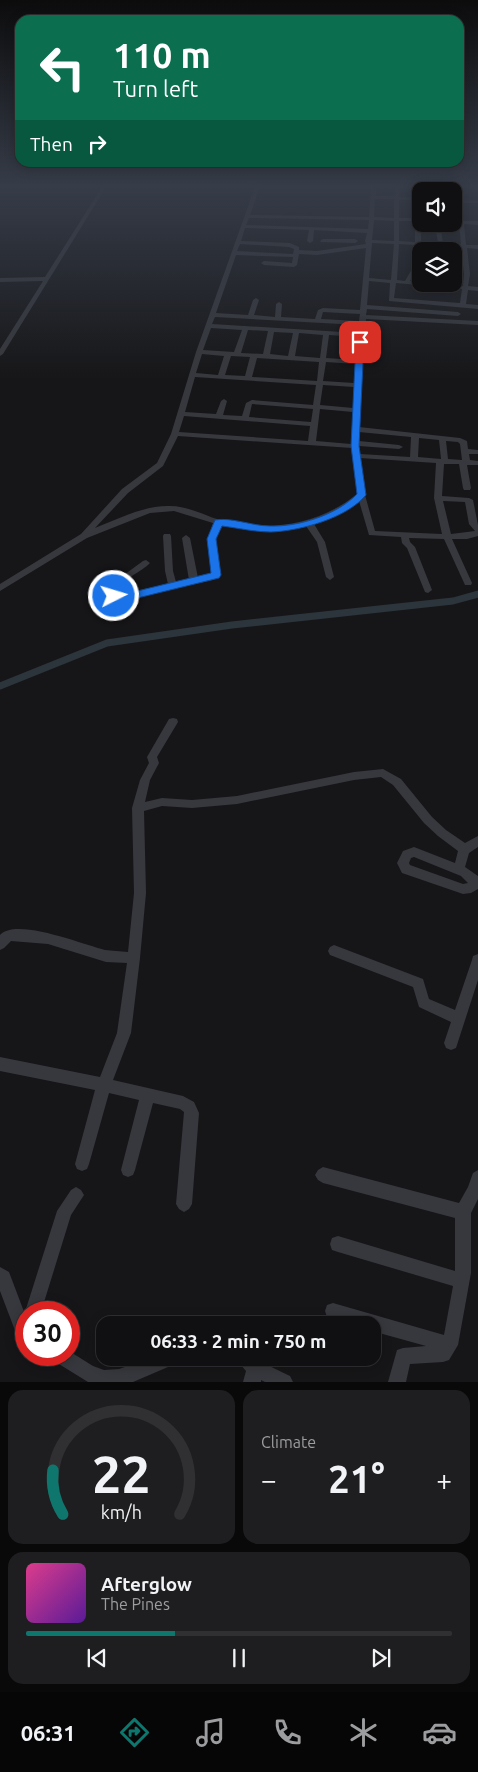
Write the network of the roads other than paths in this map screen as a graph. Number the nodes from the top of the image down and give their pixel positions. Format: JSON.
{"nodes":[{"id":1,"x":64,"y":251,"type":"edge"},
{"id":2,"x":281,"y":251,"type":"edge"},
{"id":3,"x":326,"y":251,"type":"edge"},
{"id":4,"x":367,"y":251,"type":"edge"},
{"id":5,"x":395,"y":251,"type":"edge"},
{"id":6,"x":464,"y":251,"type":"edge"},
{"id":7,"x":235,"y":253,"type":"joint"},
{"id":8,"x":259,"y":254,"type":"joint"},
{"id":9,"x":297,"y":254,"type":"junction"},
{"id":10,"x":267,"y":255,"type":"junction"},
{"id":11,"x":280,"y":255,"type":"junction"},
{"id":12,"x":412,"y":274,"type":"edge"},
{"id":13,"x":365,"y":279,"type":"junction"},
{"id":14,"x":0,"y":280,"type":"edge"},
{"id":15,"x":46,"y":280,"type":"junction"},
{"id":16,"x":393,"y":281,"type":"junction"},
{"id":17,"x":407,"y":282,"type":"junction"},
{"id":18,"x":412,"y":283,"type":"edge"},
{"id":19,"x":462,"y":287,"type":"edge"},
{"id":20,"x":466,"y":288,"type":"junction"},
{"id":21,"x":478,"y":289,"type":"edge"},
{"id":22,"x":419,"y":292,"type":"edge"},
{"id":23,"x":440,"y":292,"type":"edge"},
{"id":24,"x":441,"y":299,"type":"junction"},
{"id":25,"x":256,"y":300,"type":"dead end"},
{"id":26,"x":417,"y":302,"type":"junction"},
{"id":27,"x":279,"y":304,"type":"dead end"},
{"id":28,"x":461,"y":305,"type":"junction"},
{"id":29,"x":478,"y":308,"type":"edge"},
{"id":30,"x":458,"y":314,"type":"junction"},
{"id":31,"x":212,"y":315,"type":"junction"},
{"id":32,"x":362,"y":315,"type":"junction"},
{"id":33,"x":250,"y":317,"type":"junction"},
{"id":34,"x":278,"y":319,"type":"junction"},
{"id":35,"x":318,"y":320,"type":"junction"},
{"id":36,"x":460,"y":322,"type":"junction"},
{"id":37,"x":478,"y":322,"type":"edge"},
{"id":38,"x":208,"y":326,"type":"junction"},
{"id":39,"x":245,"y":329,"type":"junction"},
{"id":40,"x":271,"y":330,"type":"junction"},
{"id":41,"x":296,"y":332,"type":"junction"},
{"id":42,"x":326,"y":337,"type":"junction"},
{"id":43,"x":360,"y":338,"type":"junction"},
{"id":44,"x":200,"y":352,"type":"junction"},
{"id":45,"x":0,"y":354,"type":"edge"},
{"id":46,"x":228,"y":354,"type":"junction"},
{"id":47,"x":238,"y":354,"type":"junction"},
{"id":48,"x":254,"y":355,"type":"junction"},
{"id":49,"x":266,"y":356,"type":"junction"},
{"id":50,"x":291,"y":358,"type":"junction"},
{"id":51,"x":322,"y":360,"type":"junction"},
{"id":52,"x":358,"y":362,"type":"junction"},
{"id":53,"x":192,"y":375,"type":"junction"},
{"id":54,"x":221,"y":377,"type":"junction"},
{"id":55,"x":248,"y":379,"type":"junction"},
{"id":56,"x":321,"y":384,"type":"junction"},
{"id":57,"x":357,"y":385,"type":"junction"},
{"id":58,"x":224,"y":401,"type":"dead end"},
{"id":59,"x":318,"y":407,"type":"junction"},
{"id":60,"x":356,"y":410,"type":"junction"},
{"id":61,"x":181,"y":414,"type":"junction"},
{"id":62,"x":219,"y":416,"type":"junction"},
{"id":63,"x":245,"y":418,"type":"junction"},
{"id":64,"x":315,"y":424,"type":"junction"},
{"id":65,"x":356,"y":429,"type":"junction"},
{"id":66,"x":175,"y":434,"type":"junction"},
{"id":67,"x":415,"y":435,"type":"junction"},
{"id":68,"x":442,"y":438,"type":"junction"},
{"id":69,"x":312,"y":442,"type":"junction"},
{"id":70,"x":355,"y":445,"type":"junction"},
{"id":71,"x":399,"y":447,"type":"dead end"},
{"id":72,"x":464,"y":451,"type":"junction"},
{"id":73,"x":478,"y":452,"type":"edge"},
{"id":74,"x":357,"y":456,"type":"junction"},
{"id":75,"x":414,"y":460,"type":"junction"},
{"id":76,"x":442,"y":462,"type":"junction"},
{"id":77,"x":464,"y":463,"type":"junction"},
{"id":78,"x":478,"y":463,"type":"edge"},
{"id":79,"x":467,"y":488,"type":"dead end"},
{"id":80,"x":362,"y":495,"type":"junction"},
{"id":81,"x":438,"y":498,"type":"junction"},
{"id":82,"x":473,"y":500,"type":"edge"},
{"id":83,"x":218,"y":522,"type":"junction"},
{"id":84,"x":308,"y":522,"type":"junction"},
{"id":85,"x":478,"y":531,"type":"edge"},
{"id":86,"x":84,"y":536,"type":"junction"},
{"id":87,"x":167,"y":536,"type":"dead end"},
{"id":88,"x":404,"y":536,"type":"junction"},
{"id":89,"x":447,"y":537,"type":"junction"},
{"id":90,"x":186,"y":538,"type":"dead end"},
{"id":91,"x":146,"y":563,"type":"dead end"},
{"id":92,"x":330,"y":577,"type":"dead end"},
{"id":93,"x":194,"y":581,"type":"junction"},
{"id":94,"x":468,"y":583,"type":"dead end"},
{"id":95,"x":173,"y":586,"type":"junction"},
{"id":96,"x":0,"y":588,"type":"edge"},
{"id":97,"x":428,"y":590,"type":"dead end"},
{"id":98,"x":173,"y":722,"type":"dead end"},
{"id":99,"x":138,"y":808,"type":"junction"},
{"id":100,"x":478,"y":841,"type":"edge"},
{"id":101,"x":464,"y":850,"type":"junction"},
{"id":102,"x":459,"y":870,"type":"junction"},
{"id":103,"x":477,"y":884,"type":"edge"},
{"id":104,"x":0,"y":944,"type":"edge"},
{"id":105,"x":334,"y":951,"type":"dead end"},
{"id":106,"x":134,"y":958,"type":"junction"},
{"id":107,"x":478,"y":960,"type":"edge"},
{"id":108,"x":459,"y":1019,"type":"junction"},
{"id":109,"x":451,"y":1043,"type":"dead end"},
{"id":110,"x":0,"y":1064,"type":"edge"},
{"id":111,"x":104,"y":1085,"type":"junction"},
{"id":112,"x":148,"y":1094,"type":"junction"},
{"id":113,"x":82,"y":1164,"type":"dead end"},
{"id":114,"x":128,"y":1170,"type":"dead end"},
{"id":115,"x":323,"y":1175,"type":"dead end"},
{"id":116,"x":478,"y":1178,"type":"edge"},
{"id":117,"x":76,"y":1195,"type":"dead end"},
{"id":118,"x":184,"y":1204,"type":"dead end"},
{"id":119,"x":463,"y":1212,"type":"junction"},
{"id":120,"x":338,"y":1244,"type":"dead end"},
{"id":121,"x":0,"y":1275,"type":"edge"},
{"id":122,"x":462,"y":1281,"type":"junction"},
{"id":123,"x":36,"y":1301,"type":"edge"},
{"id":124,"x":15,"y":1307,"type":"edge"},
{"id":125,"x":334,"y":1311,"type":"dead end"},
{"id":126,"x":450,"y":1345,"type":"junction"},
{"id":127,"x":78,"y":1366,"type":"edge"},
{"id":128,"x":152,"y":1366,"type":"edge"},
{"id":129,"x":251,"y":1369,"type":"edge"},
{"id":130,"x":284,"y":1382,"type":"edge"},
{"id":131,"x":397,"y":1382,"type":"edge"}],
"edges":[{"from":1,"to":15,"type":"street"},
{"from":2,"to":11,"type":"street"},
{"from":3,"to":9,"type":"street"},
{"from":4,"to":13,"type":"street"},
{"from":5,"to":16,"type":"street"},
{"from":6,"to":20,"type":"street"},
{"from":7,"to":8,"type":"street"},
{"from":7,"to":31,"type":"street"},
{"from":8,"to":10,"type":"street"},
{"from":9,"to":10,"type":"street"},
{"from":9,"to":11,"type":"street"},
{"from":10,"to":11,"type":"street"},
{"from":12,"to":17,"type":"street"},
{"from":13,"to":16,"type":"street"},
{"from":13,"to":32,"type":"street"},
{"from":14,"to":15,"type":"street"},
{"from":15,"to":45,"type":"street"},
{"from":16,"to":17,"type":"street"},
{"from":16,"to":26,"type":"street"},
{"from":17,"to":18,"type":"street"},
{"from":19,"to":20,"type":"street"},
{"from":20,"to":21,"type":"street"},
{"from":20,"to":28,"type":"street"},
{"from":22,"to":26,"type":"street"},
{"from":23,"to":24,"type":"street"},
{"from":24,"to":26,"type":"street"},
{"from":24,"to":28,"type":"street"},
{"from":25,"to":33,"type":"street"},
{"from":27,"to":34,"type":"street"},
{"from":28,"to":29,"type":"street"},
{"from":28,"to":30,"type":"street"},
{"from":30,"to":32,"type":"street"},
{"from":30,"to":36,"type":"street"},
{"from":31,"to":33,"type":"street"},
{"from":31,"to":38,"type":"street"},
{"from":32,"to":35,"type":"street"},
{"from":32,"to":35,"type":"street"},
{"from":32,"to":36,"type":"street"},
{"from":32,"to":43,"type":"street"},
{"from":33,"to":34,"type":"street"},
{"from":34,"to":35,"type":"street"},
{"from":36,"to":37,"type":"street"},
{"from":38,"to":39,"type":"street"},
{"from":38,"to":44,"type":"street"},
{"from":39,"to":40,"type":"street"},
{"from":39,"to":47,"type":"street"},
{"from":40,"to":41,"type":"street"},
{"from":40,"to":49,"type":"street"},
{"from":41,"to":42,"type":"street"},
{"from":41,"to":50,"type":"street"},
{"from":42,"to":43,"type":"street"},
{"from":42,"to":51,"type":"street"},
{"from":43,"to":52,"type":"street"},
{"from":44,"to":46,"type":"street"},
{"from":44,"to":53,"type":"street"},
{"from":46,"to":47,"type":"street"},
{"from":46,"to":54,"type":"street"},
{"from":47,"to":48,"type":"street"},
{"from":48,"to":49,"type":"street"},
{"from":48,"to":55,"type":"street"},
{"from":49,"to":50,"type":"street"},
{"from":50,"to":51,"type":"street"},
{"from":51,"to":52,"type":"street"},
{"from":51,"to":56,"type":"street"},
{"from":52,"to":57,"type":"street"},
{"from":53,"to":54,"type":"street"},
{"from":53,"to":61,"type":"street"},
{"from":54,"to":55,"type":"street"},
{"from":55,"to":56,"type":"street"},
{"from":56,"to":57,"type":"street"},
{"from":56,"to":59,"type":"street"},
{"from":57,"to":60,"type":"street"},
{"from":58,"to":62,"type":"street"},
{"from":59,"to":60,"type":"street"},
{"from":59,"to":63,"type":"street"},
{"from":59,"to":64,"type":"street"},
{"from":60,"to":65,"type":"street"},
{"from":61,"to":62,"type":"street"},
{"from":61,"to":66,"type":"street"},
{"from":62,"to":63,"type":"street"},
{"from":63,"to":64,"type":"street"},
{"from":64,"to":69,"type":"street"},
{"from":65,"to":67,"type":"street"},
{"from":65,"to":70,"type":"street"},
{"from":66,"to":69,"type":"street"},
{"from":66,"to":86,"type":"street"},
{"from":67,"to":68,"type":"street"},
{"from":67,"to":75,"type":"street"},
{"from":68,"to":72,"type":"street"},
{"from":68,"to":76,"type":"street"},
{"from":69,"to":70,"type":"street"},
{"from":70,"to":71,"type":"street"},
{"from":70,"to":74,"type":"street"},
{"from":72,"to":73,"type":"street"},
{"from":72,"to":77,"type":"street"},
{"from":74,"to":75,"type":"street"},
{"from":74,"to":80,"type":"street"},
{"from":75,"to":76,"type":"street"},
{"from":76,"to":77,"type":"street"},
{"from":76,"to":81,"type":"street"},
{"from":77,"to":78,"type":"street"},
{"from":77,"to":79,"type":"street"},
{"from":80,"to":84,"type":"street"},
{"from":80,"to":88,"type":"street"},
{"from":81,"to":82,"type":"street"},
{"from":81,"to":89,"type":"street"},
{"from":82,"to":85,"type":"street"},
{"from":83,"to":84,"type":"street"},
{"from":83,"to":86,"type":"street"},
{"from":83,"to":93,"type":"street"},
{"from":84,"to":92,"type":"street"},
{"from":85,"to":89,"type":"street"},
{"from":86,"to":96,"type":"street"},
{"from":87,"to":95,"type":"street"},
{"from":88,"to":89,"type":"street"},
{"from":88,"to":97,"type":"street"},
{"from":89,"to":94,"type":"street"},
{"from":90,"to":93,"type":"street"},
{"from":91,"to":95,"type":"street"},
{"from":93,"to":95,"type":"street"},
{"from":98,"to":99,"type":"street"},
{"from":99,"to":101,"type":"street"},
{"from":99,"to":106,"type":"street"},
{"from":100,"to":101,"type":"street"},
{"from":101,"to":102,"type":"street"},
{"from":102,"to":103,"type":"street"},
{"from":102,"to":103,"type":"street"},
{"from":104,"to":106,"type":"street"},
{"from":105,"to":108,"type":"street"},
{"from":106,"to":111,"type":"street"},
{"from":107,"to":108,"type":"street"},
{"from":108,"to":109,"type":"street"},
{"from":110,"to":111,"type":"street"},
{"from":111,"to":112,"type":"street"},
{"from":111,"to":113,"type":"street"},
{"from":112,"to":114,"type":"street"},
{"from":112,"to":118,"type":"street"},
{"from":115,"to":119,"type":"street"},
{"from":116,"to":119,"type":"street"},
{"from":117,"to":123,"type":"street"},
{"from":119,"to":122,"type":"street"},
{"from":120,"to":122,"type":"street"},
{"from":121,"to":124,"type":"street"},
{"from":122,"to":126,"type":"street"},
{"from":125,"to":126,"type":"street"},
{"from":126,"to":131,"type":"street"},
{"from":127,"to":128,"type":"street"},
{"from":129,"to":130,"type":"street"}]}
